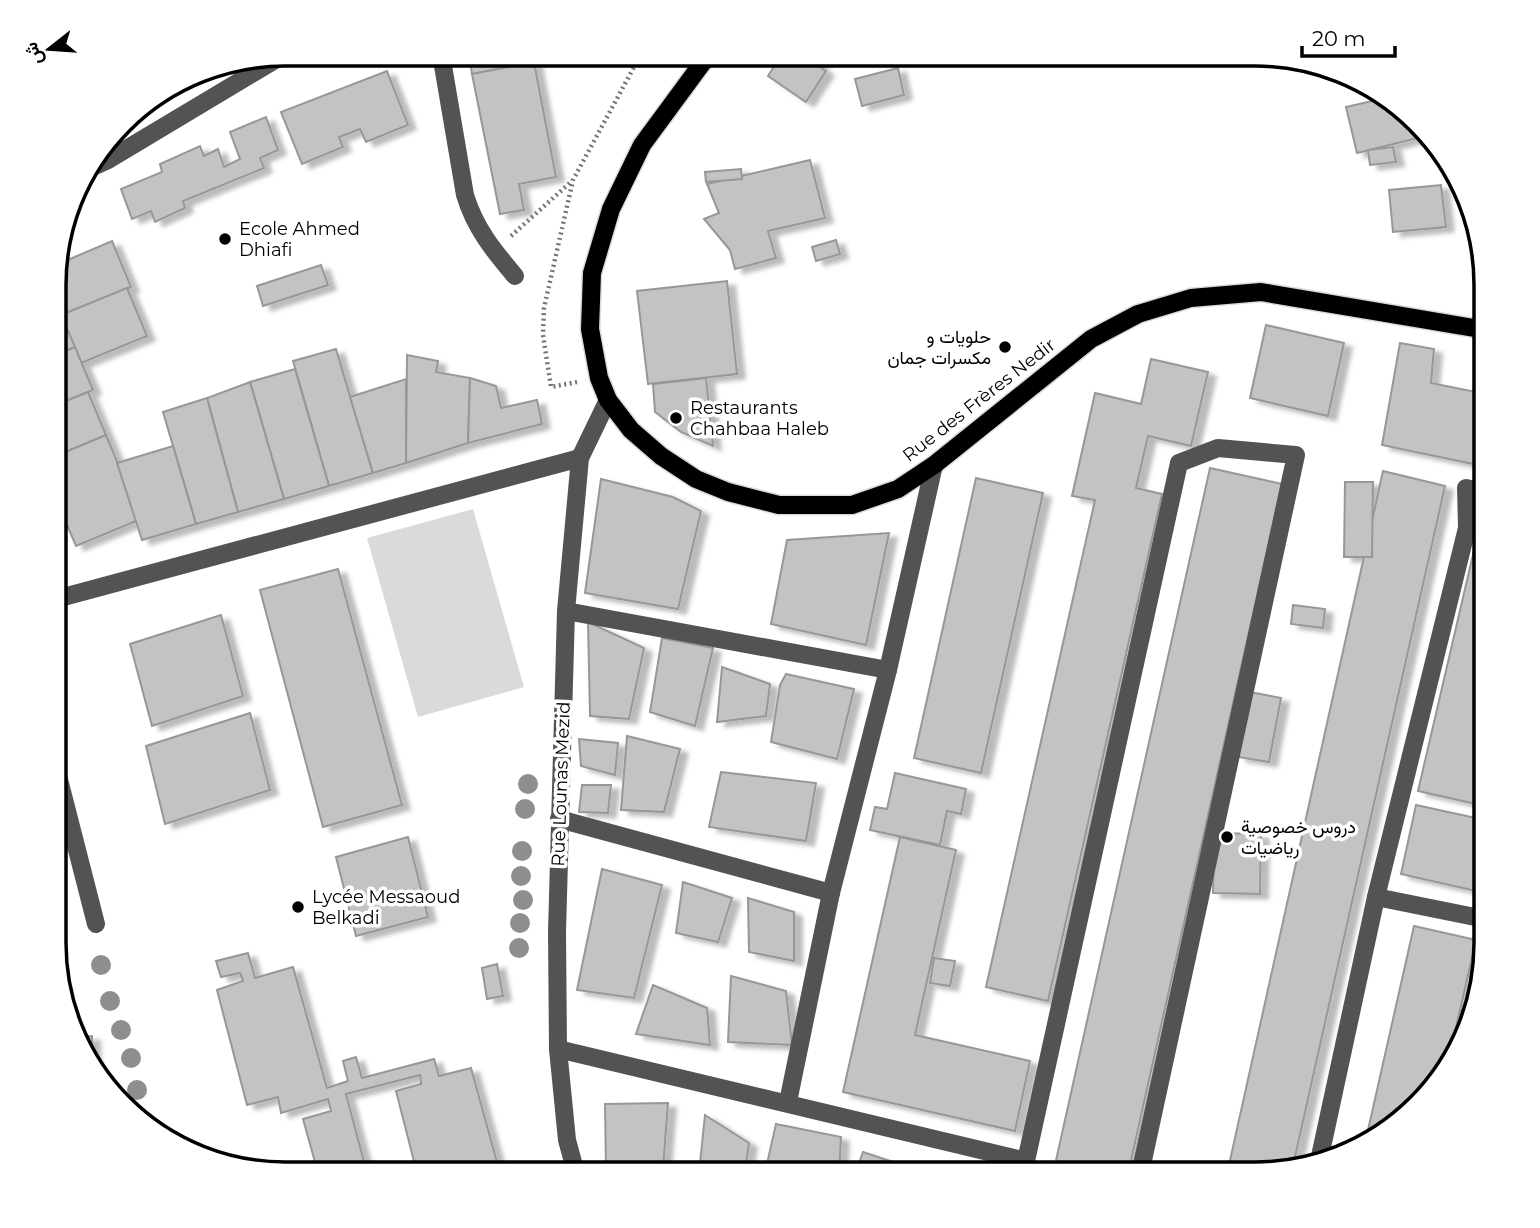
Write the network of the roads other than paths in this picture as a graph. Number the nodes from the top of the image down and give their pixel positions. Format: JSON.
{"nodes":[{"id":1,"x":443,"y":67,"type":"edge"},
{"id":2,"x":699,"y":67,"type":"edge"},
{"id":3,"x":261,"y":68,"type":"edge"},
{"id":4,"x":105,"y":161,"type":"edge"},
{"id":5,"x":515,"y":276,"type":"dead end"},
{"id":6,"x":1474,"y":328,"type":"edge"},
{"id":7,"x":608,"y":400,"type":"junction"},
{"id":8,"x":580,"y":458,"type":"junction"},
{"id":9,"x":934,"y":465,"type":"junction"},
{"id":10,"x":1474,"y":490,"type":"edge"},
{"id":11,"x":66,"y":596,"type":"edge"},
{"id":12,"x":566,"y":611,"type":"junction"},
{"id":13,"x":887,"y":670,"type":"junction"},
{"id":14,"x":67,"y":810,"type":"edge"},
{"id":15,"x":559,"y":819,"type":"junction"},
{"id":16,"x":831,"y":893,"type":"junction"},
{"id":17,"x":1376,"y":897,"type":"junction"},
{"id":18,"x":1473,"y":917,"type":"edge"},
{"id":19,"x":96,"y":924,"type":"dead end"},
{"id":20,"x":558,"y":1049,"type":"junction"},
{"id":21,"x":788,"y":1102,"type":"junction"},
{"id":22,"x":1321,"y":1151,"type":"edge"},
{"id":23,"x":573,"y":1161,"type":"edge"},
{"id":24,"x":1143,"y":1162,"type":"edge"}],
"edges":[{"from":1,"to":5,"type":"street"},
{"from":2,"to":7,"type":"main road","name":"Rue des Frères Nedir"},
{"from":3,"to":4,"type":"street"},
{"from":6,"to":9,"type":"main road","name":"Rue des Frères Nedir"},
{"from":7,"to":8,"type":"street","name":"Rue Lounas Mezid"},
{"from":7,"to":9,"type":"main road","name":"Rue des Frères Nedir"},
{"from":8,"to":11,"type":"street"},
{"from":8,"to":12,"type":"street","name":"Rue Lounas Mezid"},
{"from":9,"to":13,"type":"street"},
{"from":10,"to":17,"type":"street"},
{"from":12,"to":13,"type":"street"},
{"from":12,"to":15,"type":"street","name":"Rue Lounas Mezid"},
{"from":13,"to":16,"type":"street"},
{"from":14,"to":19,"type":"street"},
{"from":15,"to":16,"type":"street"},
{"from":15,"to":20,"type":"street","name":"Rue Lounas Mezid"},
{"from":16,"to":21,"type":"street"},
{"from":17,"to":18,"type":"street"},
{"from":17,"to":22,"type":"street"},
{"from":20,"to":21,"type":"street"},
{"from":20,"to":23,"type":"street","name":"Rue Lounas Mezid"},
{"from":21,"to":24,"type":"street"}]}
